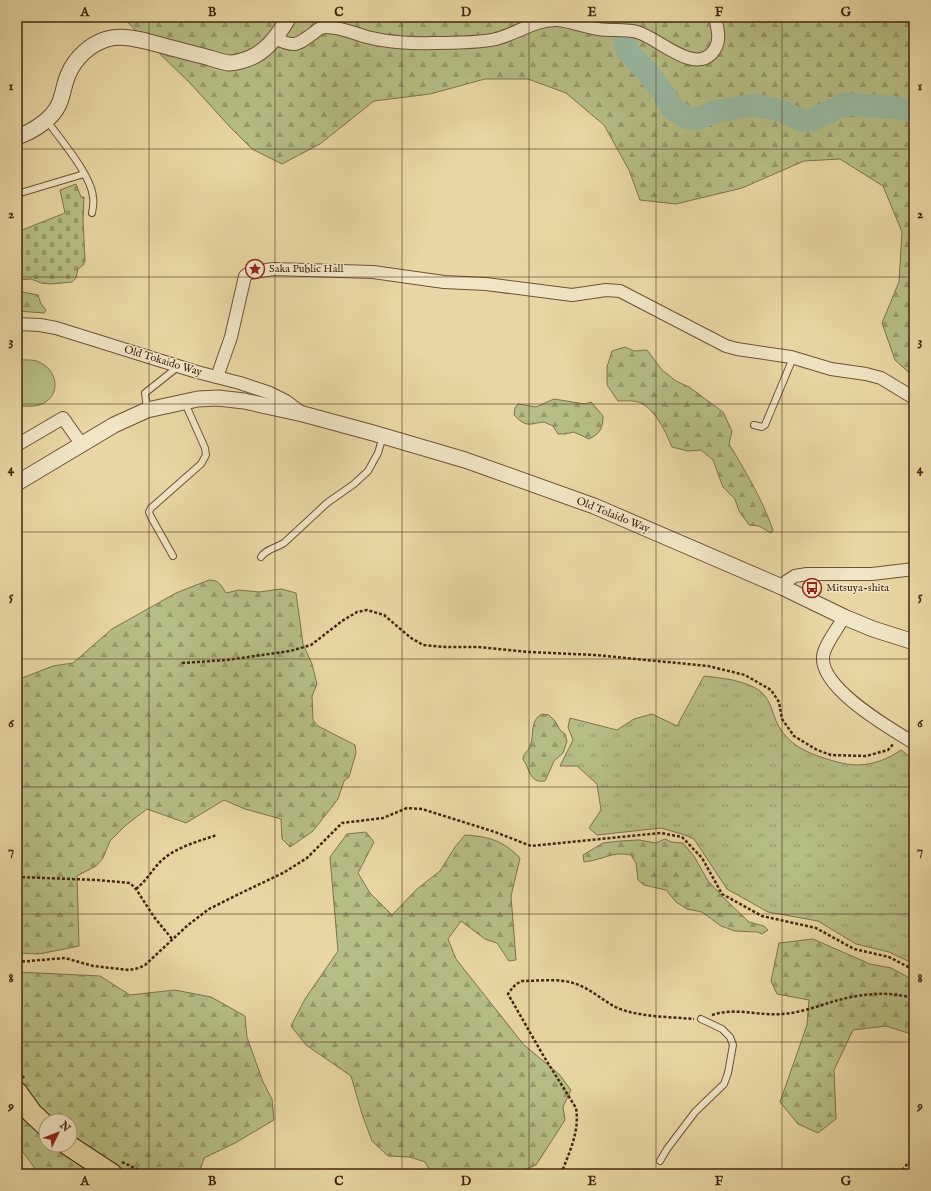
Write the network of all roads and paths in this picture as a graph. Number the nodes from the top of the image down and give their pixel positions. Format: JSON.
{"nodes":[{"id":1,"x":289,"y":17,"type":"edge"},
{"id":2,"x":715,"y":17,"type":"edge"},
{"id":3,"x":275,"y":38,"type":"junction"},
{"id":4,"x":46,"y":120,"type":"junction"},
{"id":5,"x":17,"y":137,"type":"edge"},
{"id":6,"x":84,"y":174,"type":"junction"},
{"id":7,"x":17,"y":194,"type":"edge"},
{"id":8,"x":92,"y":213,"type":"dead end"},
{"id":9,"x":17,"y":324,"type":"edge"},
{"id":10,"x":793,"y":358,"type":"junction"},
{"id":11,"x":179,"y":366,"type":"junction"},
{"id":12,"x":217,"y":377,"type":"junction"},
{"id":13,"x":914,"y":398,"type":"edge"},
{"id":14,"x":184,"y":401,"type":"junction"},
{"id":15,"x":147,"y":410,"type":"junction"},
{"id":16,"x":303,"y":414,"type":"junction"},
{"id":17,"x":754,"y":425,"type":"dead end"},
{"id":18,"x":383,"y":436,"type":"junction"},
{"id":19,"x":17,"y":445,"type":"edge"},
{"id":20,"x":82,"y":445,"type":"junction"},
{"id":21,"x":17,"y":483,"type":"edge"},
{"id":22,"x":173,"y":556,"type":"dead end"},
{"id":23,"x":261,"y":557,"type":"dead end"},
{"id":24,"x":914,"y":569,"type":"edge"},
{"id":25,"x":782,"y":587,"type":"junction"},
{"id":26,"x":844,"y":617,"type":"junction"},
{"id":27,"x":914,"y":642,"type":"edge"},
{"id":28,"x":182,"y":663,"type":"dead end"},
{"id":29,"x":900,"y":735,"type":"junction"},
{"id":30,"x":914,"y":743,"type":"edge"},
{"id":31,"x":217,"y":835,"type":"dead end"},
{"id":32,"x":17,"y":877,"type":"edge"},
{"id":33,"x":136,"y":889,"type":"junction"},
{"id":34,"x":172,"y":940,"type":"junction"},
{"id":35,"x":17,"y":962,"type":"edge"},
{"id":36,"x":914,"y":970,"type":"edge"},
{"id":37,"x":914,"y":999,"type":"edge"},
{"id":38,"x":701,"y":1019,"type":"junction"},
{"id":39,"x":17,"y":1092,"type":"edge"},
{"id":40,"x":38,"y":1119,"type":"edge"},
{"id":41,"x":78,"y":1152,"type":"edge"},
{"id":42,"x":914,"y":1156,"type":"edge"},
{"id":43,"x":660,"y":1161,"type":"dead end"},
{"id":44,"x":112,"y":1174,"type":"edge"},
{"id":45,"x":561,"y":1174,"type":"edge"},
{"id":46,"x":899,"y":1174,"type":"edge"}],
"edges":[{"from":1,"to":3,"type":"street"},
{"from":2,"to":3,"type":"street"},
{"from":3,"to":4,"type":"street"},
{"from":4,"to":5,"type":"street"},
{"from":4,"to":6,"type":"lane"},
{"from":6,"to":7,"type":"lane"},
{"from":6,"to":8,"type":"lane"},
{"from":9,"to":11,"type":"street","name":"Old Tokaido Way"},
{"from":10,"to":12,"type":"street"},
{"from":10,"to":13,"type":"street"},
{"from":10,"to":17,"type":"lane"},
{"from":11,"to":12,"type":"street","name":"Old Tokaido Way"},
{"from":11,"to":15,"type":"lane"},
{"from":12,"to":16,"type":"street","name":"Old Tokaido Way"},
{"from":14,"to":15,"type":"street","name":"Old Tolaido Way"},
{"from":14,"to":16,"type":"street","name":"Old Tolaido Way"},
{"from":14,"to":22,"type":"lane"},
{"from":15,"to":20,"type":"street","name":"Old Tolaido Way"},
{"from":16,"to":18,"type":"street","name":"Old Tolaido Way"},
{"from":18,"to":23,"type":"lane"},
{"from":18,"to":25,"type":"street","name":"Old Tolaido Way"},
{"from":19,"to":20,"type":"street"},
{"from":20,"to":21,"type":"street","name":"Old Tolaido Way"},
{"from":24,"to":25,"type":"street"},
{"from":25,"to":26,"type":"street","name":"Old Tolaido Way"},
{"from":26,"to":27,"type":"street","name":"Old Tolaido Way"},
{"from":26,"to":29,"type":"street"},
{"from":28,"to":29,"type":"path"},
{"from":29,"to":30,"type":"street"},
{"from":31,"to":33,"type":"path"},
{"from":32,"to":33,"type":"path"},
{"from":33,"to":34,"type":"path"},
{"from":34,"to":35,"type":"path"},
{"from":34,"to":36,"type":"path"},
{"from":37,"to":38,"type":"path"},
{"from":38,"to":43,"type":"lane"},
{"from":38,"to":45,"type":"path"},
{"from":39,"to":40,"type":"highway"},
{"from":41,"to":44,"type":"highway"},
{"from":42,"to":46,"type":"path"}]}
